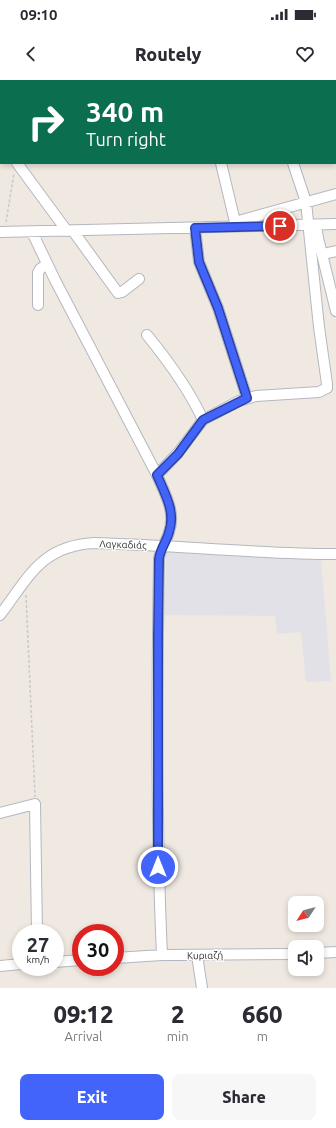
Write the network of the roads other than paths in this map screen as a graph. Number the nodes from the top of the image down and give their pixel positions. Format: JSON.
{"nodes":[{"id":1,"x":221,"y":164,"type":"edge"},
{"id":2,"x":293,"y":164,"type":"edge"},
{"id":3,"x":16,"y":167,"type":"edge"},
{"id":4,"x":336,"y":194,"type":"edge"},
{"id":5,"x":306,"y":202,"type":"junction"},
{"id":6,"x":336,"y":224,"type":"edge"},
{"id":7,"x":235,"y":225,"type":"junction"},
{"id":8,"x":313,"y":226,"type":"junction"},
{"id":9,"x":195,"y":228,"type":"junction"},
{"id":10,"x":70,"y":231,"type":"junction"},
{"id":11,"x":2,"y":232,"type":"edge"},
{"id":12,"x":32,"y":232,"type":"junction"},
{"id":13,"x":336,"y":251,"type":"edge"},
{"id":14,"x":323,"y":254,"type":"junction"},
{"id":15,"x":47,"y":264,"type":"junction"},
{"id":16,"x":332,"y":277,"type":"edge"},
{"id":17,"x":139,"y":278,"type":"dead end"},
{"id":18,"x":38,"y":305,"type":"dead end"},
{"id":19,"x":336,"y":311,"type":"edge"},
{"id":20,"x":147,"y":335,"type":"dead end"},
{"id":21,"x":247,"y":398,"type":"junction"},
{"id":22,"x":203,"y":420,"type":"junction"},
{"id":23,"x":157,"y":475,"type":"junction"},
{"id":24,"x":164,"y":545,"type":"junction"},
{"id":25,"x":336,"y":554,"type":"edge"},
{"id":26,"x":0,"y":615,"type":"edge"},
{"id":27,"x":0,"y":812,"type":"edge"},
{"id":28,"x":36,"y":924,"type":"edge"},
{"id":29,"x":336,"y":952,"type":"edge"},
{"id":30,"x":324,"y":953,"type":"edge"},
{"id":31,"x":288,"y":954,"type":"edge"},
{"id":32,"x":162,"y":955,"type":"junction"},
{"id":33,"x":197,"y":955,"type":"junction"},
{"id":34,"x":124,"y":957,"type":"edge"},
{"id":35,"x":12,"y":965,"type":"edge"},
{"id":36,"x":0,"y":966,"type":"edge"},
{"id":37,"x":202,"y":988,"type":"edge"}],
"edges":[{"from":1,"to":7,"type":"street"},
{"from":2,"to":5,"type":"street"},
{"from":3,"to":10,"type":"street"},
{"from":4,"to":5,"type":"street"},
{"from":5,"to":7,"type":"street"},
{"from":5,"to":8,"type":"street"},
{"from":6,"to":8,"type":"street"},
{"from":7,"to":8,"type":"street"},
{"from":7,"to":9,"type":"street"},
{"from":8,"to":14,"type":"street"},
{"from":8,"to":21,"type":"street"},
{"from":9,"to":10,"type":"street"},
{"from":9,"to":21,"type":"street"},
{"from":10,"to":12,"type":"street"},
{"from":10,"to":17,"type":"street"},
{"from":11,"to":12,"type":"street"},
{"from":12,"to":15,"type":"street"},
{"from":13,"to":14,"type":"street"},
{"from":14,"to":16,"type":"street"},
{"from":15,"to":18,"type":"street"},
{"from":15,"to":23,"type":"street"},
{"from":16,"to":19,"type":"street"},
{"from":20,"to":22,"type":"street"},
{"from":21,"to":22,"type":"street"},
{"from":22,"to":23,"type":"street"},
{"from":23,"to":24,"type":"street"},
{"from":24,"to":25,"type":"street","name":"Λαγκαδιάς"},
{"from":24,"to":26,"type":"street","name":"Λαγκαδιάς"},
{"from":24,"to":32,"type":"street"},
{"from":27,"to":28,"type":"street"},
{"from":29,"to":30,"type":"street"},
{"from":31,"to":33,"type":"street","name":"Κυριαζή"},
{"from":32,"to":33,"type":"street","name":"Κυριαζή"},
{"from":32,"to":34,"type":"street","name":"Κυριαζή"},
{"from":33,"to":37,"type":"street"},
{"from":35,"to":36,"type":"street"}]}
